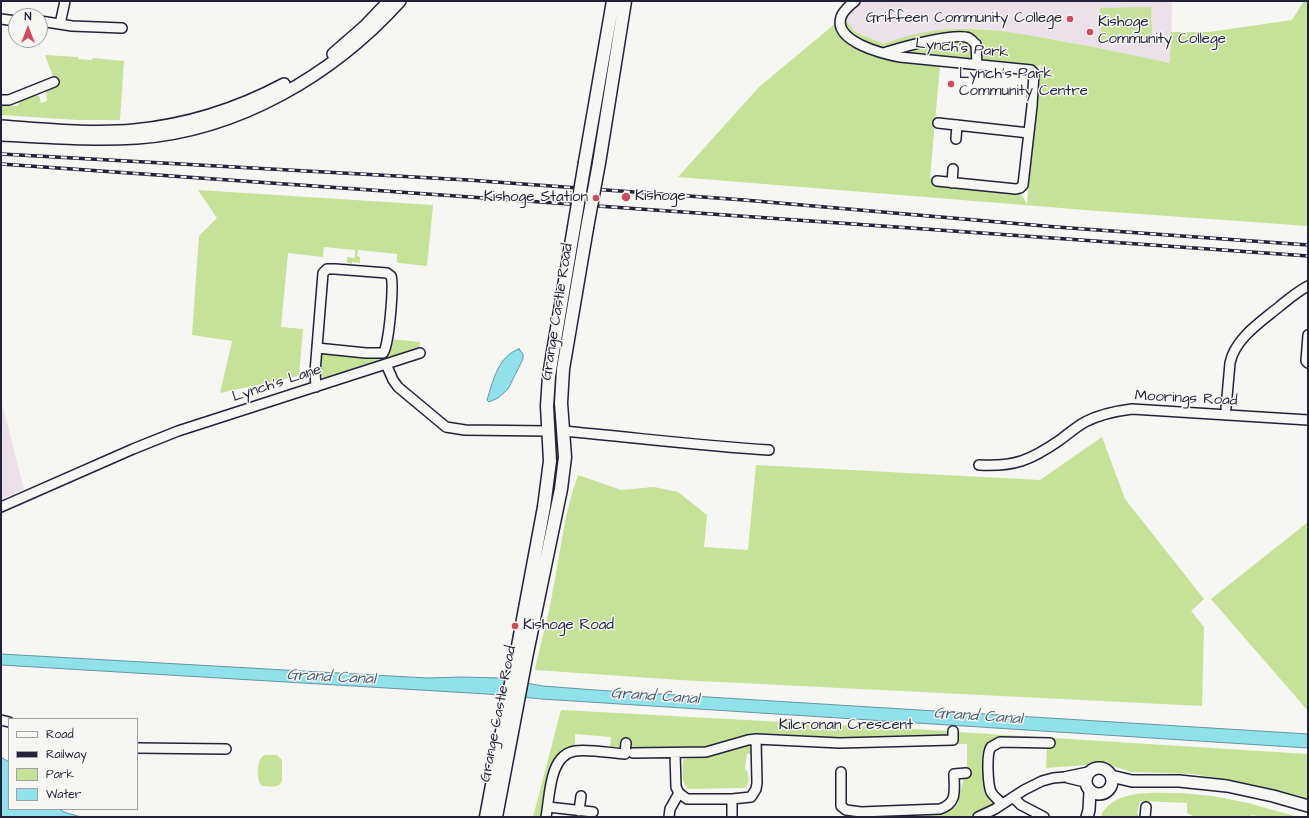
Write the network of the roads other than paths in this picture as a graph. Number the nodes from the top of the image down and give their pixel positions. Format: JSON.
{"nodes":[{"id":1,"x":65,"y":1,"type":"edge"},
{"id":2,"x":389,"y":1,"type":"edge"},
{"id":3,"x":400,"y":1,"type":"edge"},
{"id":4,"x":613,"y":1,"type":"edge"},
{"id":5,"x":625,"y":1,"type":"edge"},
{"id":6,"x":855,"y":1,"type":"edge"},
{"id":7,"x":48,"y":22,"type":"edge"},
{"id":8,"x":60,"y":24,"type":"junction"},
{"id":9,"x":122,"y":28,"type":"dead end"},
{"id":10,"x":882,"y":54,"type":"junction"},
{"id":11,"x":977,"y":65,"type":"junction"},
{"id":12,"x":54,"y":82,"type":"dead end"},
{"id":13,"x":1,"y":100,"type":"edge"},
{"id":14,"x":938,"y":124,"type":"dead end"},
{"id":15,"x":957,"y":125,"type":"junction"},
{"id":16,"x":1,"y":126,"type":"edge"},
{"id":17,"x":1029,"y":132,"type":"junction"},
{"id":18,"x":1,"y":134,"type":"edge"},
{"id":19,"x":956,"y":139,"type":"dead end"},
{"id":20,"x":953,"y":169,"type":"dead end"},
{"id":21,"x":937,"y":181,"type":"dead end"},
{"id":22,"x":952,"y":183,"type":"junction"},
{"id":23,"x":1308,"y":286,"type":"edge"},
{"id":24,"x":1308,"y":335,"type":"edge"},
{"id":25,"x":317,"y":348,"type":"junction"},
{"id":26,"x":420,"y":353,"type":"dead end"},
{"id":27,"x":1308,"y":363,"type":"edge"},
{"id":28,"x":386,"y":364,"type":"junction"},
{"id":29,"x":316,"y":386,"type":"junction"},
{"id":30,"x":1226,"y":408,"type":"dead end"},
{"id":31,"x":1308,"y":420,"type":"edge"},
{"id":32,"x":548,"y":431,"type":"junction"},
{"id":33,"x":562,"y":431,"type":"junction"},
{"id":34,"x":769,"y":450,"type":"dead end"},
{"id":35,"x":980,"y":465,"type":"dead end"},
{"id":36,"x":1,"y":506,"type":"edge"},
{"id":37,"x":522,"y":653,"type":"junction"},
{"id":38,"x":510,"y":719,"type":"junction"},
{"id":39,"x":953,"y":731,"type":"dead end"},
{"id":40,"x":756,"y":739,"type":"junction"},
{"id":41,"x":626,"y":743,"type":"dead end"},
{"id":42,"x":1013,"y":743,"type":"junction"},
{"id":43,"x":1050,"y":743,"type":"dead end"},
{"id":44,"x":138,"y":748,"type":"edge"},
{"id":45,"x":226,"y":749,"type":"dead end"},
{"id":46,"x":1013,"y":752,"type":"dead end"},
{"id":47,"x":633,"y":753,"type":"dead end"},
{"id":48,"x":675,"y":753,"type":"junction"},
{"id":49,"x":841,"y":772,"type":"dead end"},
{"id":50,"x":966,"y":773,"type":"dead end"},
{"id":51,"x":1111,"y":776,"type":"junction"},
{"id":52,"x":1132,"y":781,"type":"junction"},
{"id":53,"x":1094,"y":786,"type":"junction"},
{"id":54,"x":679,"y":793,"type":"junction"},
{"id":55,"x":581,"y":796,"type":"dead end"},
{"id":56,"x":1013,"y":797,"type":"junction"},
{"id":57,"x":732,"y":799,"type":"junction"},
{"id":58,"x":1002,"y":804,"type":"junction"},
{"id":59,"x":1308,"y":806,"type":"edge"},
{"id":60,"x":548,"y":807,"type":"junction"},
{"id":61,"x":1146,"y":807,"type":"dead end"},
{"id":62,"x":579,"y":811,"type":"junction"},
{"id":63,"x":594,"y":812,"type":"dead end"},
{"id":64,"x":1088,"y":813,"type":"edge"},
{"id":65,"x":895,"y":814,"type":"edge"},
{"id":66,"x":486,"y":817,"type":"edge"},
{"id":67,"x":496,"y":817,"type":"edge"},
{"id":68,"x":546,"y":817,"type":"edge"},
{"id":69,"x":669,"y":817,"type":"edge"},
{"id":70,"x":732,"y":817,"type":"edge"},
{"id":71,"x":978,"y":817,"type":"edge"},
{"id":72,"x":1044,"y":817,"type":"edge"},
{"id":73,"x":1145,"y":817,"type":"edge"}],
"edges":[{"from":1,"to":8,"type":"street"},
{"from":2,"to":16,"type":"street"},
{"from":3,"to":18,"type":"street"},
{"from":4,"to":32,"type":"main road","name":"Grange Castle Road","bridge":true},
{"from":5,"to":33,"type":"main road","name":"Grange Castle Road","bridge":true},
{"from":6,"to":10,"type":"street","name":"Lynch's Park"},
{"from":7,"to":8,"type":"street"},
{"from":8,"to":9,"type":"street"},
{"from":10,"to":11,"type":"street","name":"Lynch's Park"},
{"from":10,"to":11,"type":"street"},
{"from":11,"to":17,"type":"street","name":"Lynch's Park"},
{"from":12,"to":13,"type":"street"},
{"from":14,"to":15,"type":"street"},
{"from":15,"to":17,"type":"street"},
{"from":15,"to":19,"type":"street"},
{"from":17,"to":22,"type":"street","name":"Lynch's Park"},
{"from":20,"to":22,"type":"street"},
{"from":21,"to":22,"type":"street","name":"Lynch's Park"},
{"from":23,"to":30,"type":"street"},
{"from":24,"to":27,"type":"street"},
{"from":25,"to":25,"type":"street"},
{"from":25,"to":29,"type":"street"},
{"from":26,"to":28,"type":"street","name":"Lynch's Lane"},
{"from":28,"to":29,"type":"street","name":"Lynch's Lane"},
{"from":28,"to":32,"type":"street"},
{"from":29,"to":36,"type":"street","name":"Lynch's Lane"},
{"from":31,"to":35,"type":"street","name":"Moorings Road"},
{"from":32,"to":37,"type":"main road","name":"Grange Castle Road"},
{"from":33,"to":34,"type":"street"},
{"from":33,"to":37,"type":"main road","name":"Grange Castle Road"},
{"from":37,"to":38,"type":"main road","name":"Grange Castle Road"},
{"from":38,"to":66,"type":"main road","name":"Grange Castle Road"},
{"from":38,"to":67,"type":"main road","name":"Grange Castle Road"},
{"from":39,"to":40,"type":"street","name":"Kilcronan Crescent"},
{"from":40,"to":48,"type":"street","name":"Kilcronan Crescent"},
{"from":40,"to":57,"type":"street"},
{"from":41,"to":60,"type":"street"},
{"from":42,"to":43,"type":"street"},
{"from":42,"to":46,"type":"street"},
{"from":42,"to":58,"type":"street"},
{"from":44,"to":45,"type":"street"},
{"from":47,"to":48,"type":"street","name":"Kilcronan Crescent"},
{"from":48,"to":54,"type":"street"},
{"from":49,"to":65,"type":"street"},
{"from":50,"to":65,"type":"street"},
{"from":51,"to":52,"type":"street"},
{"from":51,"to":53,"type":"street"},
{"from":51,"to":53,"type":"street"},
{"from":52,"to":53,"type":"street"},
{"from":52,"to":59,"type":"street"},
{"from":53,"to":56,"type":"street"},
{"from":53,"to":64,"type":"street"},
{"from":54,"to":57,"type":"street"},
{"from":54,"to":69,"type":"street"},
{"from":55,"to":62,"type":"street"},
{"from":56,"to":58,"type":"street"},
{"from":56,"to":72,"type":"street"},
{"from":57,"to":70,"type":"street"},
{"from":58,"to":71,"type":"street"},
{"from":60,"to":62,"type":"street"},
{"from":60,"to":68,"type":"street"},
{"from":61,"to":73,"type":"street"},
{"from":62,"to":63,"type":"street"}]}
